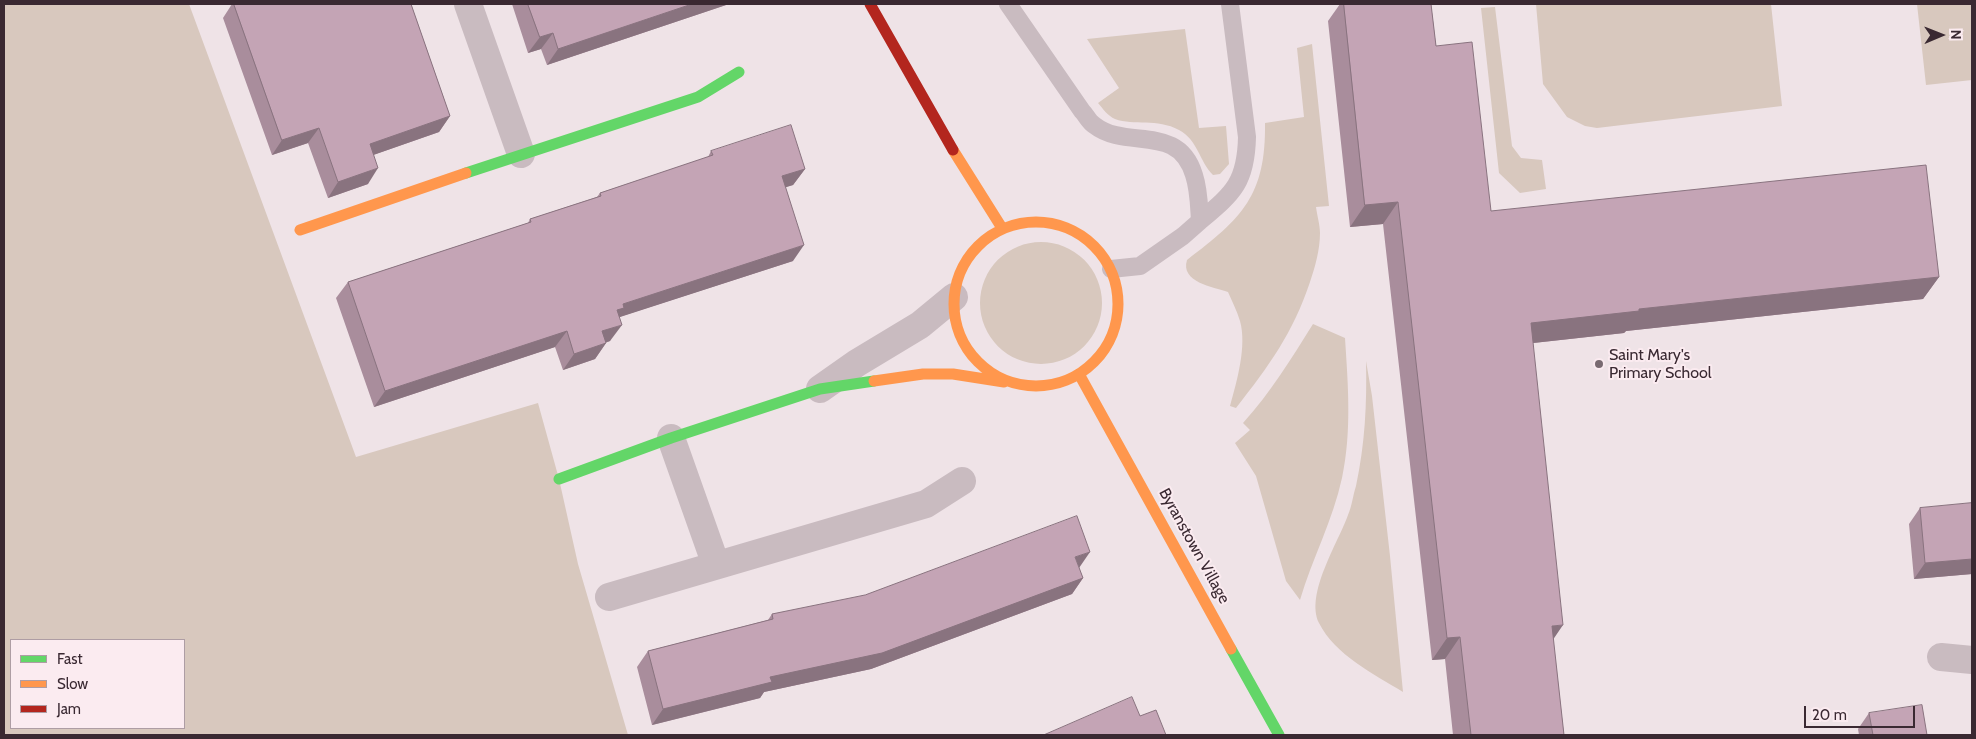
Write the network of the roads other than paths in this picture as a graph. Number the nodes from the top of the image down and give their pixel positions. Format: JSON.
{"nodes":[{"id":1,"x":468,"y":4,"type":"edge"},
{"id":2,"x":870,"y":4,"type":"edge"},
{"id":3,"x":1008,"y":4,"type":"edge"},
{"id":4,"x":1230,"y":4,"type":"edge"},
{"id":5,"x":740,"y":72,"type":"dead end"},
{"id":6,"x":521,"y":154,"type":"junction"},
{"id":7,"x":1200,"y":221,"type":"junction"},
{"id":8,"x":1002,"y":228,"type":"junction"},
{"id":9,"x":300,"y":230,"type":"dead end"},
{"id":10,"x":1111,"y":269,"type":"junction"},
{"id":11,"x":954,"y":297,"type":"junction"},
{"id":12,"x":1079,"y":374,"type":"junction"},
{"id":13,"x":1013,"y":383,"type":"junction"},
{"id":14,"x":820,"y":389,"type":"junction"},
{"id":15,"x":671,"y":438,"type":"junction"},
{"id":16,"x":560,"y":479,"type":"dead end"},
{"id":17,"x":962,"y":481,"type":"dead end"},
{"id":18,"x":716,"y":565,"type":"junction"},
{"id":19,"x":609,"y":597,"type":"dead end"},
{"id":20,"x":1940,"y":657,"type":"dead end"},
{"id":21,"x":1972,"y":660,"type":"edge"},
{"id":22,"x":1280,"y":735,"type":"edge"}],
"edges":[{"from":1,"to":6,"type":"street"},
{"from":2,"to":8,"type":"street"},
{"from":3,"to":7,"type":"lane"},
{"from":4,"to":7,"type":"lane"},
{"from":5,"to":6,"type":"street"},
{"from":6,"to":9,"type":"street"},
{"from":7,"to":10,"type":"lane"},
{"from":8,"to":10,"type":"street"},
{"from":8,"to":11,"type":"street"},
{"from":10,"to":12,"type":"street"},
{"from":11,"to":13,"type":"street"},
{"from":11,"to":14,"type":"street"},
{"from":12,"to":13,"type":"street"},
{"from":12,"to":22,"type":"street","name":"Byranstown Village"},
{"from":13,"to":14,"type":"street"},
{"from":14,"to":15,"type":"street"},
{"from":15,"to":16,"type":"street"},
{"from":15,"to":18,"type":"street"},
{"from":17,"to":18,"type":"street"},
{"from":18,"to":19,"type":"street"},
{"from":20,"to":21,"type":"street"}]}
